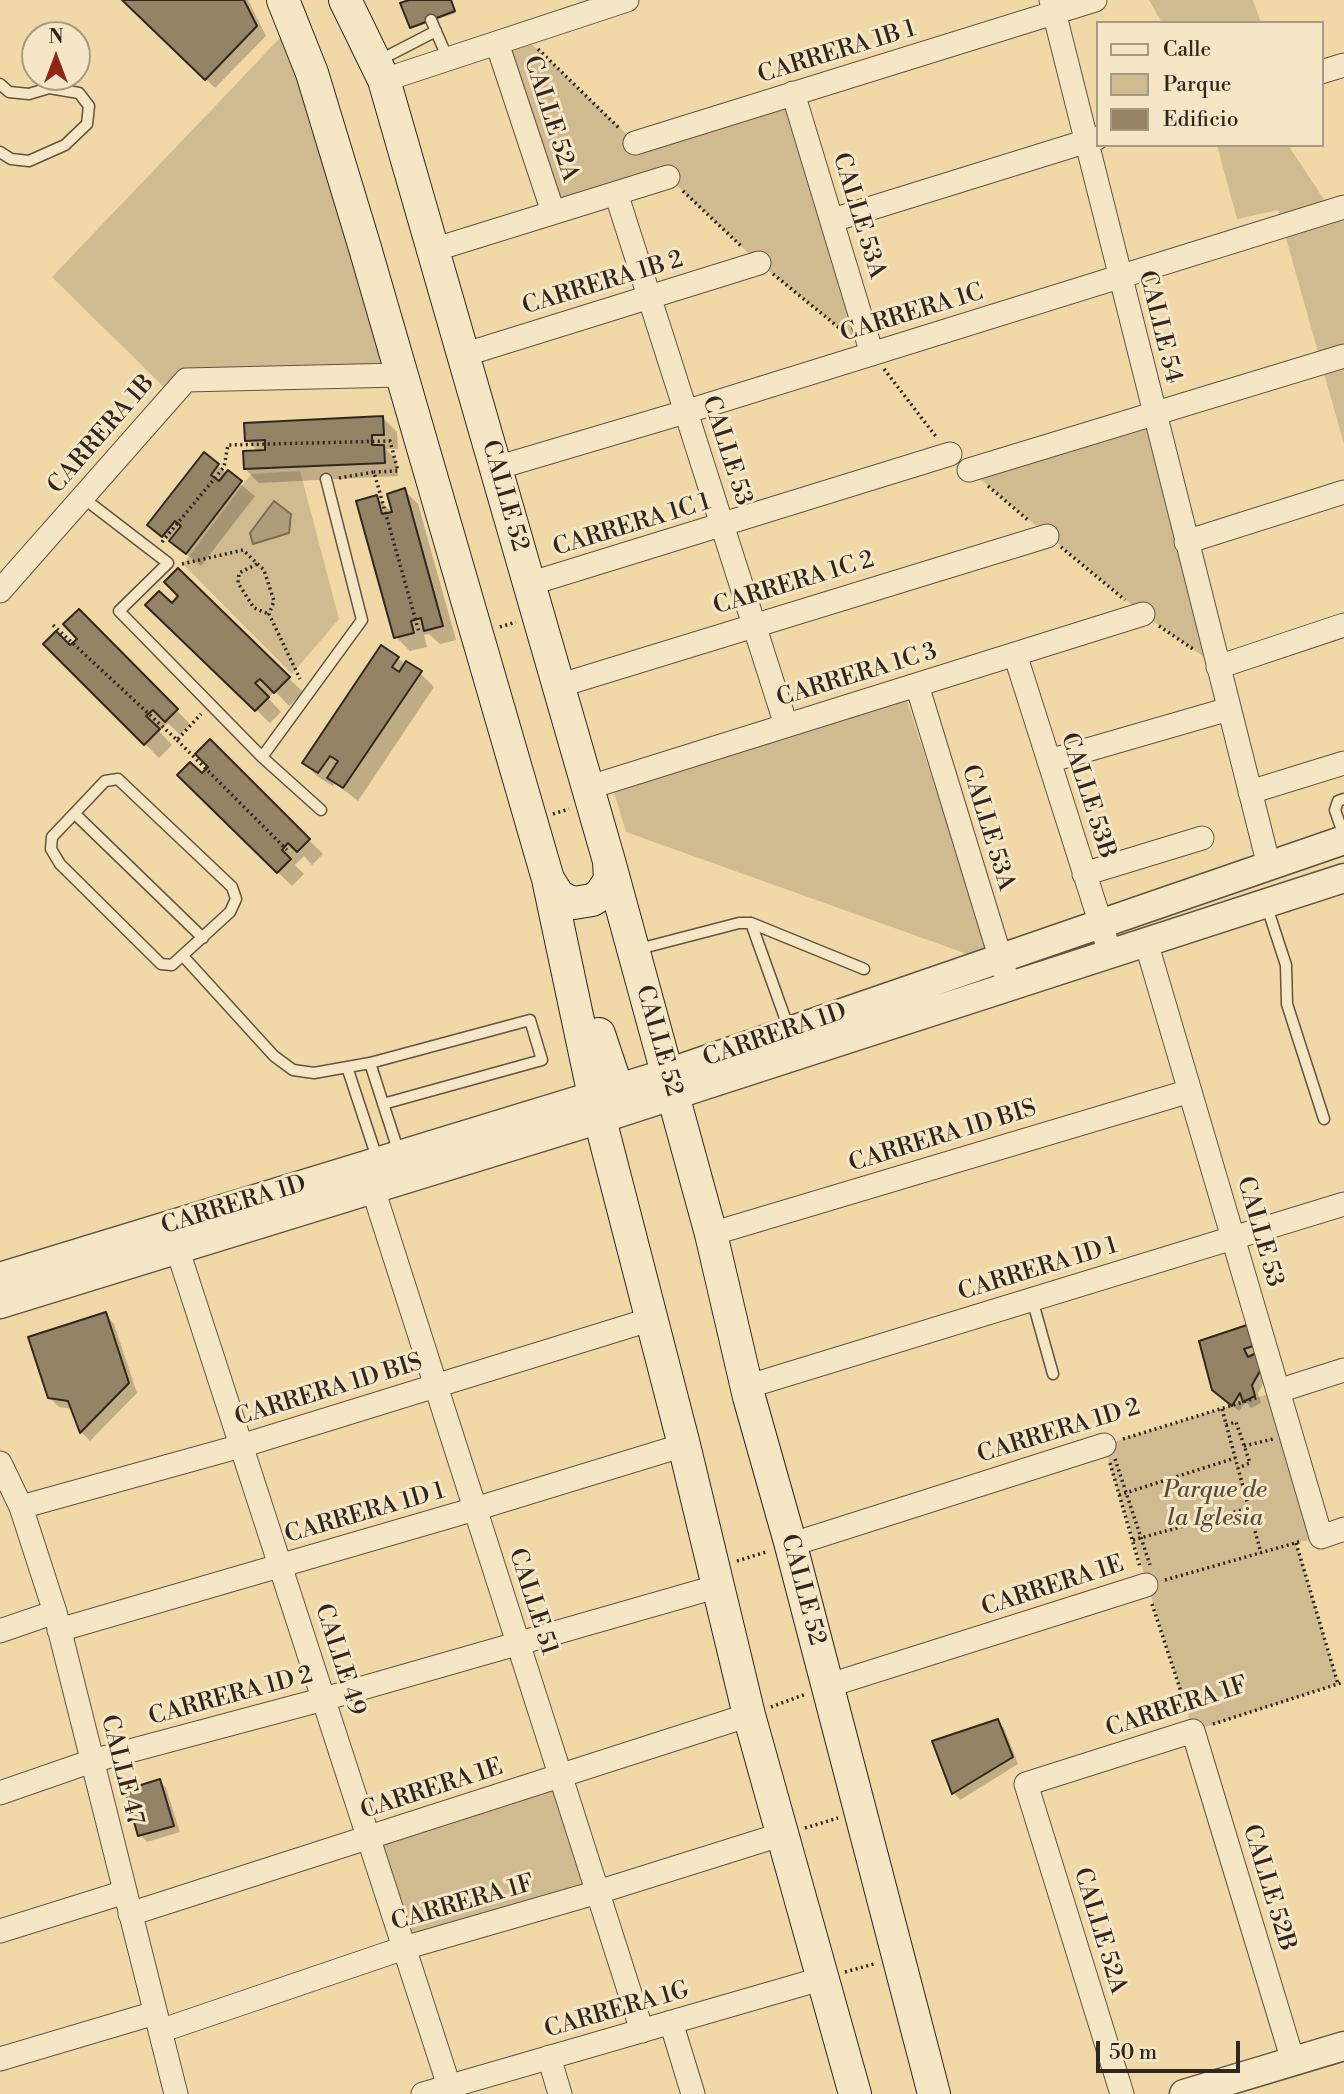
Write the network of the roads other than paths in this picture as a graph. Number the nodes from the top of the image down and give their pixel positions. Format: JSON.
{"nodes":[{"id":1,"x":283,"y":0,"type":"edge"},
{"id":2,"x":345,"y":0,"type":"edge"},
{"id":3,"x":626,"y":0,"type":"edge"},
{"id":4,"x":1095,"y":0,"type":"edge"},
{"id":5,"x":1053,"y":7,"type":"edge"},
{"id":6,"x":430,"y":20,"type":"dead end"},
{"id":7,"x":436,"y":31,"type":"junction"},
{"id":8,"x":497,"y":43,"type":"junction"},
{"id":9,"x":448,"y":59,"type":"junction"},
{"id":10,"x":1344,"y":65,"type":"edge"},
{"id":11,"x":380,"y":71,"type":"junction"},
{"id":12,"x":1323,"y":71,"type":"edge"},
{"id":13,"x":0,"y":84,"type":"edge"},
{"id":14,"x":793,"y":93,"type":"junction"},
{"id":15,"x":1092,"y":140,"type":"edge"},
{"id":16,"x":635,"y":143,"type":"road end"},
{"id":17,"x":0,"y":152,"type":"edge"},
{"id":18,"x":667,"y":177,"type":"dead end"},
{"id":19,"x":616,"y":192,"type":"junction"},
{"id":20,"x":1344,"y":207,"type":"edge"},
{"id":21,"x":553,"y":212,"type":"junction"},
{"id":22,"x":833,"y":220,"type":"junction"},
{"id":23,"x":433,"y":250,"type":"junction"},
{"id":24,"x":759,"y":263,"type":"dead end"},
{"id":25,"x":1120,"y":278,"type":"junction"},
{"id":26,"x":650,"y":297,"type":"junction"},
{"id":27,"x":872,"y":354,"type":"junction"},
{"id":28,"x":463,"y":355,"type":"junction"},
{"id":29,"x":1344,"y":356,"type":"edge"},
{"id":30,"x":400,"y":375,"type":"junction"},
{"id":31,"x":685,"y":412,"type":"junction"},
{"id":32,"x":1154,"y":415,"type":"junction"},
{"id":33,"x":950,"y":454,"type":"road end"},
{"id":34,"x":496,"y":468,"type":"junction"},
{"id":35,"x":969,"y":470,"type":"road end"},
{"id":36,"x":326,"y":480,"type":"road end"},
{"id":37,"x":1344,"y":492,"type":"edge"},
{"id":38,"x":82,"y":497,"type":"junction"},
{"id":39,"x":722,"y":525,"type":"junction"},
{"id":40,"x":1047,"y":536,"type":"road end"},
{"id":41,"x":1186,"y":542,"type":"junction"},
{"id":42,"x":529,"y":584,"type":"junction"},
{"id":43,"x":0,"y":591,"type":"edge"},
{"id":44,"x":1143,"y":614,"type":"road end"},
{"id":45,"x":754,"y":624,"type":"junction"},
{"id":46,"x":1344,"y":625,"type":"edge"},
{"id":47,"x":1015,"y":654,"type":"junction"},
{"id":48,"x":1218,"y":667,"type":"junction"},
{"id":49,"x":917,"y":685,"type":"junction"},
{"id":50,"x":558,"y":686,"type":"junction"},
{"id":51,"x":1229,"y":709,"type":"junction"},
{"id":52,"x":786,"y":725,"type":"junction"},
{"id":53,"x":262,"y":757,"type":"junction"},
{"id":54,"x":1049,"y":761,"type":"junction"},
{"id":55,"x":1344,"y":763,"type":"edge"},
{"id":56,"x":1250,"y":792,"type":"junction"},
{"id":57,"x":589,"y":795,"type":"junction"},
{"id":58,"x":1344,"y":799,"type":"edge"},
{"id":59,"x":321,"y":810,"type":"dead end"},
{"id":60,"x":75,"y":814,"type":"junction"},
{"id":61,"x":1202,"y":838,"type":"dead end"},
{"id":62,"x":1344,"y":838,"type":"edge"},
{"id":63,"x":609,"y":861,"type":"junction"},
{"id":64,"x":1269,"y":866,"type":"junction"},
{"id":65,"x":1084,"y":874,"type":"junction"},
{"id":66,"x":1344,"y":878,"type":"edge"},
{"id":67,"x":548,"y":879,"type":"junction"},
{"id":68,"x":1266,"y":903,"type":"junction"},
{"id":69,"x":751,"y":923,"type":"junction"},
{"id":70,"x":1100,"y":924,"type":"junction"},
{"id":71,"x":203,"y":938,"type":"junction"},
{"id":72,"x":1146,"y":942,"type":"junction"},
{"id":73,"x":632,"y":950,"type":"junction"},
{"id":74,"x":1110,"y":953,"type":"junction"},
{"id":75,"x":183,"y":956,"type":"junction"},
{"id":76,"x":1000,"y":958,"type":"junction"},
{"id":77,"x":864,"y":969,"type":"dead end"},
{"id":78,"x":1009,"y":986,"type":"junction"},
{"id":79,"x":794,"y":1043,"type":"junction"},
{"id":80,"x":370,"y":1063,"type":"junction"},
{"id":81,"x":347,"y":1067,"type":"junction"},
{"id":82,"x":671,"y":1084,"type":"junction"},
{"id":83,"x":1190,"y":1091,"type":"junction"},
{"id":84,"x":604,"y":1101,"type":"junction"},
{"id":85,"x":383,"y":1104,"type":"junction"},
{"id":86,"x":1324,"y":1119,"type":"dead end"},
{"id":87,"x":389,"y":1158,"type":"junction"},
{"id":88,"x":373,"y":1189,"type":"junction"},
{"id":89,"x":1344,"y":1204,"type":"edge"},
{"id":90,"x":712,"y":1234,"type":"junction"},
{"id":91,"x":1233,"y":1238,"type":"junction"},
{"id":92,"x":178,"y":1251,"type":"junction"},
{"id":93,"x":0,"y":1277,"type":"edge"},
{"id":94,"x":1032,"y":1299,"type":"junction"},
{"id":95,"x":0,"y":1304,"type":"edge"},
{"id":96,"x":652,"y":1319,"type":"junction"},
{"id":97,"x":1344,"y":1370,"type":"edge"},
{"id":98,"x":1053,"y":1374,"type":"dead end"},
{"id":99,"x":436,"y":1386,"type":"junction"},
{"id":100,"x":746,"y":1387,"type":"junction"},
{"id":101,"x":1278,"y":1391,"type":"junction"},
{"id":102,"x":684,"y":1445,"type":"junction"},
{"id":103,"x":241,"y":1446,"type":"junction"},
{"id":104,"x":1108,"y":1447,"type":"road end"},
{"id":105,"x":1,"y":1468,"type":"edge"},
{"id":106,"x":21,"y":1507,"type":"junction"},
{"id":107,"x":475,"y":1509,"type":"junction"},
{"id":108,"x":1344,"y":1529,"type":"edge"},
{"id":109,"x":790,"y":1545,"type":"junction"},
{"id":110,"x":280,"y":1567,"type":"junction"},
{"id":111,"x":717,"y":1577,"type":"junction"},
{"id":112,"x":1145,"y":1579,"type":"road end"},
{"id":113,"x":57,"y":1621,"type":"junction"},
{"id":114,"x":0,"y":1631,"type":"edge"},
{"id":115,"x":518,"y":1644,"type":"junction"},
{"id":116,"x":827,"y":1686,"type":"junction"},
{"id":117,"x":324,"y":1699,"type":"junction"},
{"id":118,"x":749,"y":1715,"type":"junction"},
{"id":119,"x":1193,"y":1731,"type":"joint"},
{"id":120,"x":92,"y":1761,"type":"junction"},
{"id":121,"x":560,"y":1776,"type":"junction"},
{"id":122,"x":1026,"y":1784,"type":"joint"},
{"id":123,"x":0,"y":1793,"type":"edge"},
{"id":124,"x":783,"y":1834,"type":"junction"},
{"id":125,"x":369,"y":1838,"type":"junction"},
{"id":126,"x":598,"y":1892,"type":"junction"},
{"id":127,"x":128,"y":1903,"type":"junction"},
{"id":128,"x":0,"y":1931,"type":"edge"},
{"id":129,"x":404,"y":1948,"type":"junction"},
{"id":130,"x":824,"y":1978,"type":"junction"},
{"id":131,"x":158,"y":2022,"type":"junction"},
{"id":132,"x":671,"y":2022,"type":"junction"},
{"id":133,"x":642,"y":2031,"type":"junction"},
{"id":134,"x":1344,"y":2046,"type":"edge"},
{"id":135,"x":549,"y":2057,"type":"junction"},
{"id":136,"x":0,"y":2059,"type":"edge"},
{"id":137,"x":1293,"y":2061,"type":"junction"},
{"id":138,"x":449,"y":2087,"type":"junction"},
{"id":139,"x":176,"y":2094,"type":"edge"},
{"id":140,"x":424,"y":2094,"type":"edge"},
{"id":141,"x":560,"y":2094,"type":"edge"},
{"id":142,"x":693,"y":2094,"type":"edge"},
{"id":143,"x":855,"y":2094,"type":"edge"},
{"id":144,"x":934,"y":2094,"type":"edge"},
{"id":145,"x":1122,"y":2094,"type":"edge"},
{"id":146,"x":1184,"y":2094,"type":"edge"}],
"edges":[{"from":1,"to":30,"type":"main road"},
{"from":2,"to":11,"type":"main road","name":"CALLE 52"},
{"from":3,"to":8,"type":"street"},
{"from":4,"to":5,"type":"street","name":"CARRERA 1B 1"},
{"from":5,"to":14,"type":"street","name":"CARRERA 1B 1"},
{"from":5,"to":15,"type":"street","name":"CALLE 54"},
{"from":6,"to":7,"type":"lane"},
{"from":7,"to":9,"type":"lane"},
{"from":7,"to":11,"type":"lane"},
{"from":8,"to":9,"type":"street"},
{"from":8,"to":21,"type":"street","name":"CALLE 52A"},
{"from":9,"to":11,"type":"street"},
{"from":10,"to":12,"type":"street"},
{"from":11,"to":23,"type":"main road","name":"CALLE 52"},
{"from":13,"to":17,"type":"lane"},
{"from":14,"to":16,"type":"street","name":"CARRERA 1B 1"},
{"from":14,"to":22,"type":"street","name":"CALLE 53A"},
{"from":15,"to":22,"type":"street"},
{"from":15,"to":25,"type":"street","name":"CALLE 54"},
{"from":18,"to":19,"type":"street"},
{"from":19,"to":21,"type":"street"},
{"from":19,"to":26,"type":"street","name":"CALLE 53"},
{"from":20,"to":25,"type":"street","name":"CARRERA 1C"},
{"from":21,"to":23,"type":"street"},
{"from":22,"to":27,"type":"street","name":"CALLE 53A"},
{"from":23,"to":28,"type":"main road","name":"CALLE 52"},
{"from":24,"to":26,"type":"street","name":"CARRERA 1B 2"},
{"from":25,"to":27,"type":"street","name":"CARRERA 1C"},
{"from":25,"to":32,"type":"street","name":"CALLE 54"},
{"from":26,"to":28,"type":"street","name":"CARRERA 1B 2"},
{"from":26,"to":31,"type":"street","name":"CALLE 53"},
{"from":27,"to":31,"type":"street","name":"CARRERA 1C"},
{"from":28,"to":34,"type":"main road","name":"CALLE 52"},
{"from":29,"to":32,"type":"street"},
{"from":30,"to":38,"type":"street","name":"CARRERA 1B"},
{"from":30,"to":67,"type":"main road"},
{"from":31,"to":34,"type":"street","name":"CARRERA 1C"},
{"from":31,"to":39,"type":"street","name":"CALLE 53"},
{"from":32,"to":35,"type":"street"},
{"from":32,"to":41,"type":"street","name":"CALLE 54"},
{"from":33,"to":39,"type":"street","name":"CARRERA 1C 1"},
{"from":34,"to":42,"type":"main road","name":"CALLE 52"},
{"from":36,"to":53,"type":"lane"},
{"from":37,"to":41,"type":"street"},
{"from":38,"to":43,"type":"street","name":"CARRERA 1B"},
{"from":38,"to":53,"type":"lane"},
{"from":39,"to":42,"type":"street","name":"CARRERA 1C 1"},
{"from":39,"to":45,"type":"street","name":"CALLE 53"},
{"from":40,"to":45,"type":"street","name":"CARRERA 1C 2"},
{"from":41,"to":48,"type":"street","name":"CALLE 54"},
{"from":42,"to":50,"type":"main road","name":"CALLE 52"},
{"from":44,"to":47,"type":"street","name":"CARRERA 1C 3"},
{"from":45,"to":50,"type":"street","name":"CARRERA 1C 2"},
{"from":45,"to":52,"type":"street","name":"CALLE 53"},
{"from":46,"to":48,"type":"street"},
{"from":47,"to":49,"type":"street","name":"CARRERA 1C 3"},
{"from":47,"to":54,"type":"street","name":"CALLE 53B"},
{"from":48,"to":51,"type":"street","name":"CALLE 54"},
{"from":49,"to":52,"type":"street","name":"CARRERA 1C 3"},
{"from":49,"to":76,"type":"street","name":"CALLE 53A"},
{"from":50,"to":57,"type":"main road","name":"CALLE 52"},
{"from":51,"to":54,"type":"street"},
{"from":51,"to":56,"type":"street","name":"CALLE 54"},
{"from":52,"to":57,"type":"street","name":"CARRERA 1C 3"},
{"from":53,"to":59,"type":"lane"},
{"from":54,"to":65,"type":"street","name":"CALLE 53B"},
{"from":55,"to":56,"type":"street"},
{"from":56,"to":64,"type":"street","name":"CALLE 54"},
{"from":57,"to":63,"type":"main road","name":"CALLE 52"},
{"from":58,"to":62,"type":"lane"},
{"from":60,"to":71,"type":"lane"},
{"from":60,"to":71,"type":"lane"},
{"from":60,"to":75,"type":"lane"},
{"from":61,"to":65,"type":"street"},
{"from":62,"to":64,"type":"street","name":"CARRERA 1D"},
{"from":63,"to":67,"type":"main road"},
{"from":63,"to":73,"type":"main road","name":"CALLE 52"},
{"from":64,"to":70,"type":"street","name":"CARRERA 1D"},
{"from":65,"to":70,"type":"street","name":"CALLE 53B"},
{"from":66,"to":68,"type":"street","name":"CARRERA 1D"},
{"from":67,"to":84,"type":"main road"},
{"from":68,"to":72,"type":"street","name":"CARRERA 1D"},
{"from":68,"to":86,"type":"lane"},
{"from":69,"to":73,"type":"lane"},
{"from":69,"to":77,"type":"lane"},
{"from":69,"to":79,"type":"lane"},
{"from":70,"to":74,"type":"street","name":"CALLE 53B"},
{"from":70,"to":76,"type":"street","name":"CARRERA 1D"},
{"from":71,"to":75,"type":"lane"},
{"from":72,"to":74,"type":"street","name":"CARRERA 1D"},
{"from":72,"to":83,"type":"street","name":"CALLE 53"},
{"from":73,"to":82,"type":"main road","name":"CALLE 52"},
{"from":74,"to":78,"type":"street","name":"CARRERA 1D"},
{"from":75,"to":81,"type":"lane"},
{"from":76,"to":78,"type":"street","name":"CALLE 53A"},
{"from":76,"to":79,"type":"street","name":"CARRERA 1D"},
{"from":78,"to":79,"type":"street","name":"CARRERA 1D"},
{"from":79,"to":82,"type":"street","name":"CARRERA 1D"},
{"from":80,"to":81,"type":"lane"},
{"from":80,"to":85,"type":"lane"},
{"from":80,"to":85,"type":"lane"},
{"from":81,"to":87,"type":"lane"},
{"from":82,"to":84,"type":"main road"},
{"from":82,"to":90,"type":"main road","name":"CALLE 52"},
{"from":83,"to":90,"type":"street","name":"CARRERA 1D BIS"},
{"from":83,"to":91,"type":"street","name":"CALLE 53"},
{"from":84,"to":87,"type":"street","name":"CARRERA 1D"},
{"from":84,"to":88,"type":"street","name":"CARRERA 1D"},
{"from":84,"to":96,"type":"main road"},
{"from":85,"to":87,"type":"lane"},
{"from":87,"to":93,"type":"street","name":"CARRERA 1D"},
{"from":88,"to":92,"type":"street","name":"CARRERA 1D"},
{"from":88,"to":99,"type":"street","name":"CALLE 51"},
{"from":89,"to":91,"type":"street","name":"CARRERA 1D 1"},
{"from":90,"to":100,"type":"main road","name":"CALLE 52"},
{"from":91,"to":94,"type":"street","name":"CARRERA 1D 1"},
{"from":91,"to":101,"type":"street","name":"CALLE 53"},
{"from":92,"to":95,"type":"street","name":"CARRERA 1D"},
{"from":92,"to":103,"type":"street","name":"CALLE 49"},
{"from":94,"to":98,"type":"lane"},
{"from":94,"to":100,"type":"street","name":"CARRERA 1D 1"},
{"from":96,"to":99,"type":"street","name":"CARRERA 1D BIS"},
{"from":96,"to":102,"type":"main road"},
{"from":97,"to":101,"type":"street"},
{"from":99,"to":103,"type":"street","name":"CARRERA 1D BIS"},
{"from":99,"to":107,"type":"street","name":"CALLE 51"},
{"from":100,"to":109,"type":"main road","name":"CALLE 52"},
{"from":101,"to":108,"type":"street","name":"CALLE 53"},
{"from":102,"to":107,"type":"street","name":"CARRERA 1D 1"},
{"from":102,"to":111,"type":"main road"},
{"from":103,"to":106,"type":"street","name":"CARRERA 1D BIS"},
{"from":103,"to":110,"type":"street","name":"CALLE 49"},
{"from":104,"to":109,"type":"street","name":"CARRERA 1D 2"},
{"from":105,"to":106,"type":"street","name":"CALLE 47"},
{"from":106,"to":113,"type":"street","name":"CALLE 47"},
{"from":107,"to":110,"type":"street","name":"CARRERA 1D 1"},
{"from":107,"to":115,"type":"street","name":"CALLE 51"},
{"from":109,"to":116,"type":"main road","name":"CALLE 52"},
{"from":110,"to":113,"type":"street","name":"CARRERA 1D 1"},
{"from":110,"to":117,"type":"street","name":"CALLE 49"},
{"from":111,"to":115,"type":"street","name":"CARRERA 1D 2"},
{"from":111,"to":118,"type":"main road"},
{"from":112,"to":116,"type":"street","name":"CARRERA 1E"},
{"from":113,"to":114,"type":"street","name":"CARRERA 1D 1"},
{"from":113,"to":120,"type":"street","name":"CALLE 47"},
{"from":115,"to":117,"type":"street","name":"CARRERA 1D 2"},
{"from":115,"to":121,"type":"street","name":"CALLE 51"},
{"from":116,"to":144,"type":"main road","name":"CALLE 52"},
{"from":117,"to":120,"type":"street","name":"CARRERA 1D 2"},
{"from":117,"to":125,"type":"street","name":"CALLE 49"},
{"from":118,"to":121,"type":"street","name":"CARRERA 1E"},
{"from":118,"to":124,"type":"main road"},
{"from":119,"to":122,"type":"street","name":"CARRERA 1F"},
{"from":119,"to":137,"type":"street","name":"CALLE 52B"},
{"from":120,"to":123,"type":"street","name":"CARRERA 1D 2"},
{"from":120,"to":127,"type":"street","name":"CALLE 47"},
{"from":121,"to":125,"type":"street","name":"CARRERA 1E"},
{"from":121,"to":126,"type":"street","name":"CALLE 51"},
{"from":122,"to":145,"type":"street","name":"CALLE 52A"},
{"from":124,"to":126,"type":"street","name":"CARRERA 1F"},
{"from":124,"to":130,"type":"main road"},
{"from":125,"to":127,"type":"street","name":"CARRERA 1E"},
{"from":125,"to":129,"type":"street","name":"CALLE 49"},
{"from":126,"to":129,"type":"street","name":"CARRERA 1F"},
{"from":126,"to":133,"type":"street","name":"CALLE 51"},
{"from":127,"to":128,"type":"street","name":"CARRERA 1E"},
{"from":127,"to":131,"type":"street","name":"CALLE 47"},
{"from":129,"to":131,"type":"street","name":"CARRERA 1F"},
{"from":129,"to":138,"type":"street","name":"CALLE 49"},
{"from":130,"to":132,"type":"street","name":"CARRERA 1G"},
{"from":130,"to":143,"type":"main road"},
{"from":131,"to":136,"type":"street","name":"CARRERA 1F"},
{"from":131,"to":139,"type":"street","name":"CALLE 47"},
{"from":132,"to":133,"type":"street","name":"CARRERA 1G"},
{"from":132,"to":142,"type":"street"},
{"from":133,"to":135,"type":"street","name":"CARRERA 1G"},
{"from":134,"to":137,"type":"street"},
{"from":135,"to":138,"type":"street","name":"CARRERA 1G"},
{"from":135,"to":141,"type":"street"},
{"from":137,"to":146,"type":"street"},
{"from":138,"to":140,"type":"street","name":"CARRERA 1G"}]}
